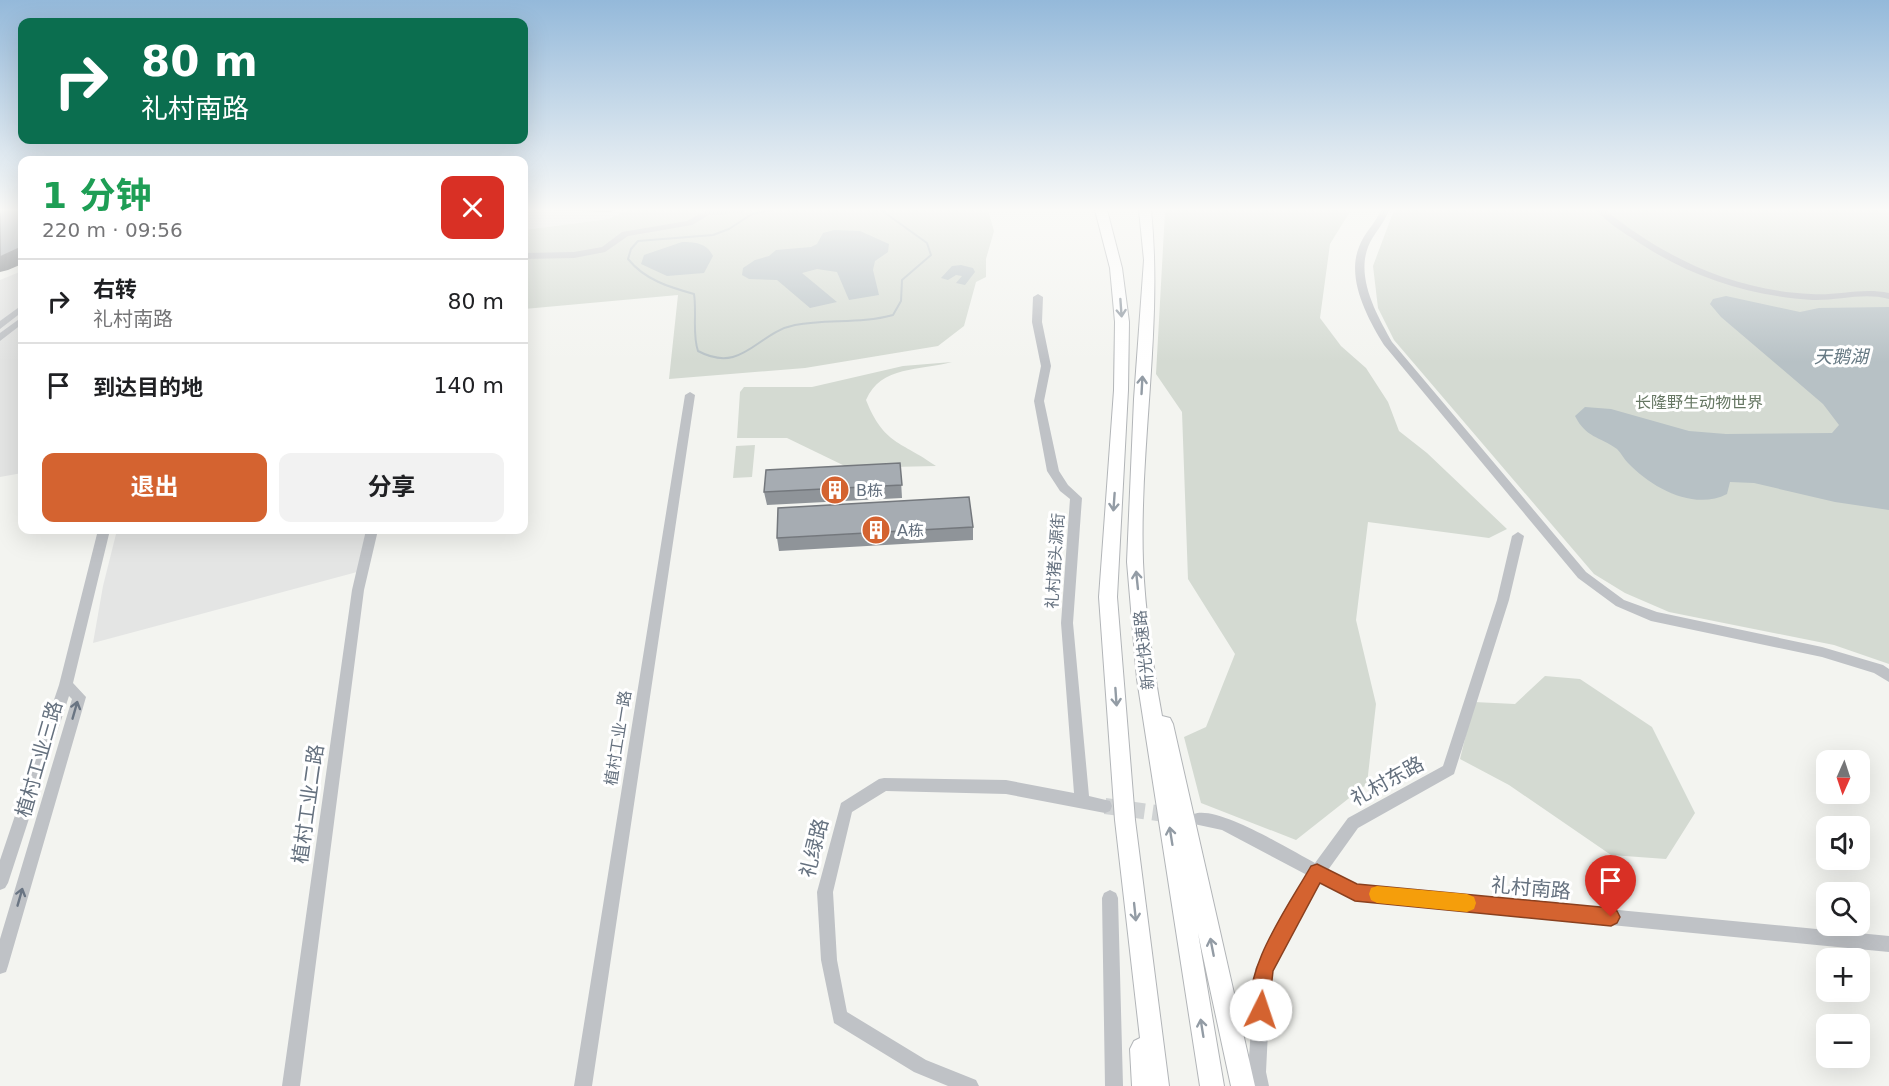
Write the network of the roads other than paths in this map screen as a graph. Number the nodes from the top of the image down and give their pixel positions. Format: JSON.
{"nodes":[{"id":1,"x":1114,"y":261,"type":"edge"},
{"id":2,"x":1150,"y":261,"type":"edge"},
{"id":3,"x":1363,"y":261,"type":"edge"},
{"id":4,"x":1675,"y":261,"type":"edge"},
{"id":5,"x":1038,"y":297,"type":"dead end"},
{"id":6,"x":1889,"y":297,"type":"edge"},
{"id":7,"x":18,"y":312,"type":"edge"},
{"id":8,"x":18,"y":320,"type":"edge"},
{"id":9,"x":3,"y":326,"type":"edge"},
{"id":10,"x":0,"y":338,"type":"edge"},
{"id":11,"x":690,"y":395,"type":"dead end"},
{"id":12,"x":103,"y":534,"type":"edge"},
{"id":13,"x":371,"y":534,"type":"edge"},
{"id":14,"x":1518,"y":536,"type":"dead end"},
{"id":15,"x":1141,"y":624,"type":"junction"},
{"id":16,"x":1889,"y":676,"type":"edge"},
{"id":17,"x":66,"y":685,"type":"junction"},
{"id":18,"x":1082,"y":803,"type":"junction"},
{"id":19,"x":1105,"y":806,"type":"tunnel mouth"},
{"id":20,"x":1199,"y":819,"type":"dead end"},
{"id":21,"x":1317,"y":872,"type":"junction"},
{"id":22,"x":0,"y":883,"type":"edge"},
{"id":23,"x":1110,"y":898,"type":"dead end"},
{"id":24,"x":1889,"y":944,"type":"edge"},
{"id":25,"x":1139,"y":946,"type":"junction"},
{"id":26,"x":1,"y":956,"type":"edge"},
{"id":27,"x":291,"y":1086,"type":"edge"},
{"id":28,"x":583,"y":1086,"type":"edge"},
{"id":29,"x":970,"y":1086,"type":"edge"},
{"id":30,"x":1114,"y":1086,"type":"edge"},
{"id":31,"x":1144,"y":1086,"type":"edge"},
{"id":32,"x":1157,"y":1086,"type":"edge"},
{"id":33,"x":1212,"y":1086,"type":"edge"},
{"id":34,"x":1243,"y":1086,"type":"edge"},
{"id":35,"x":1260,"y":1086,"type":"edge"}],
"edges":[{"from":1,"to":25,"type":"highway","name":"新光快速路","one_way":true},
{"from":15,"to":2,"type":"highway","name":"新光快速路","one_way":true},
{"from":3,"to":16,"type":"street"},
{"from":4,"to":6,"type":"street"},
{"from":5,"to":18,"type":"street","name":"礼村猪头源街"},
{"from":7,"to":9,"type":"street"},
{"from":8,"to":9,"type":"street"},
{"from":9,"to":10,"type":"street"},
{"from":11,"to":28,"type":"street","name":"植村工业一路"},
{"from":12,"to":17,"type":"street","name":"植村工业三路"},
{"from":13,"to":27,"type":"street","name":"植村工业二路"},
{"from":14,"to":21,"type":"street","name":"礼村东路"},
{"from":33,"to":15,"type":"highway","name":"新光快速路","one_way":true},
{"from":34,"to":15,"type":"highway","one_way":true},
{"from":17,"to":22,"type":"street","name":"植村工业三路"},
{"from":26,"to":17,"type":"street","name":"植村工业三路","one_way":true},
{"from":18,"to":19,"type":"street","name":"礼绿路"},
{"from":18,"to":29,"type":"street","name":"礼绿路"},
{"from":20,"to":21,"type":"street"},
{"from":21,"to":24,"type":"street","name":"礼村南路"},
{"from":21,"to":35,"type":"street","name":"礼村东路"},
{"from":23,"to":30,"type":"street"},
{"from":25,"to":31,"type":"highway"},
{"from":25,"to":32,"type":"highway","name":"新光快速路"}]}
